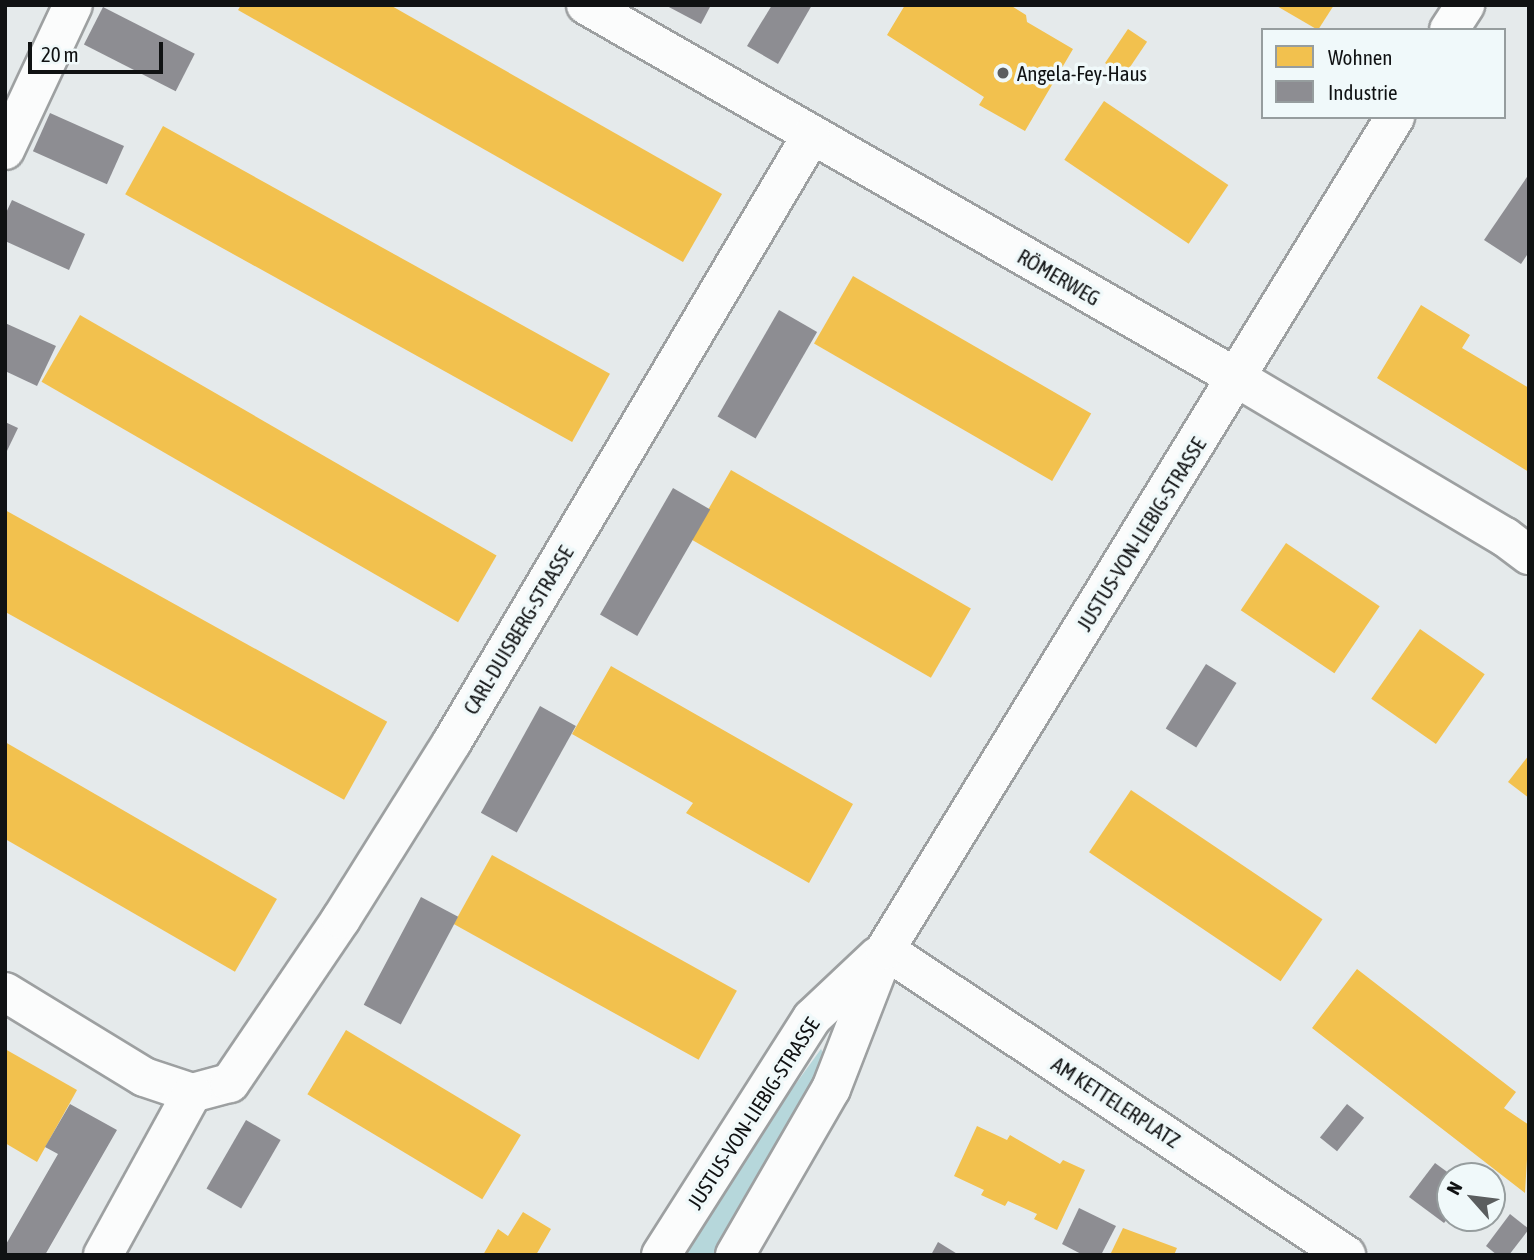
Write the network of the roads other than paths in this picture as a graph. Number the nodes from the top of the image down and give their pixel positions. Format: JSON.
{"nodes":[{"id":1,"x":73,"y":5,"type":"edge"},
{"id":2,"x":586,"y":5,"type":"edge"},
{"id":3,"x":1465,"y":5,"type":"edge"},
{"id":4,"x":1450,"y":28,"type":"edge"},
{"id":5,"x":1394,"y":119,"type":"edge"},
{"id":6,"x":811,"y":136,"type":"junction"},
{"id":7,"x":5,"y":150,"type":"edge"},
{"id":8,"x":1237,"y":378,"type":"junction"},
{"id":9,"x":1529,"y":555,"type":"edge"},
{"id":10,"x":885,"y":950,"type":"junction"},
{"id":11,"x":5,"y":992,"type":"edge"},
{"id":12,"x":192,"y":1093,"type":"junction"},
{"id":13,"x":103,"y":1255,"type":"edge"},
{"id":14,"x":661,"y":1255,"type":"edge"},
{"id":15,"x":735,"y":1255,"type":"edge"},
{"id":16,"x":1346,"y":1255,"type":"edge"}],
"edges":[{"from":1,"to":7,"type":"street"},
{"from":2,"to":6,"type":"street","name":"RÖMERWEG"},
{"from":3,"to":4,"type":"street"},
{"from":5,"to":8,"type":"street","name":"JUSTUS-VON-LIEBIG-STRASSE"},
{"from":6,"to":8,"type":"street","name":"RÖMERWEG"},
{"from":6,"to":12,"type":"street","name":"CARL-DUISBERG-STRASSE"},
{"from":8,"to":9,"type":"street","name":"RÖMERWEG"},
{"from":8,"to":10,"type":"street","name":"JUSTUS-VON-LIEBIG-STRASSE"},
{"from":10,"to":14,"type":"street","name":"JUSTUS-VON-LIEBIG-STRASSE"},
{"from":10,"to":15,"type":"street","name":"JUSTUS-VON-LIEBIG-STRASSE"},
{"from":10,"to":16,"type":"street","name":"AM KETTELERPLATZ"},
{"from":11,"to":12,"type":"street"},
{"from":12,"to":13,"type":"street"}]}
